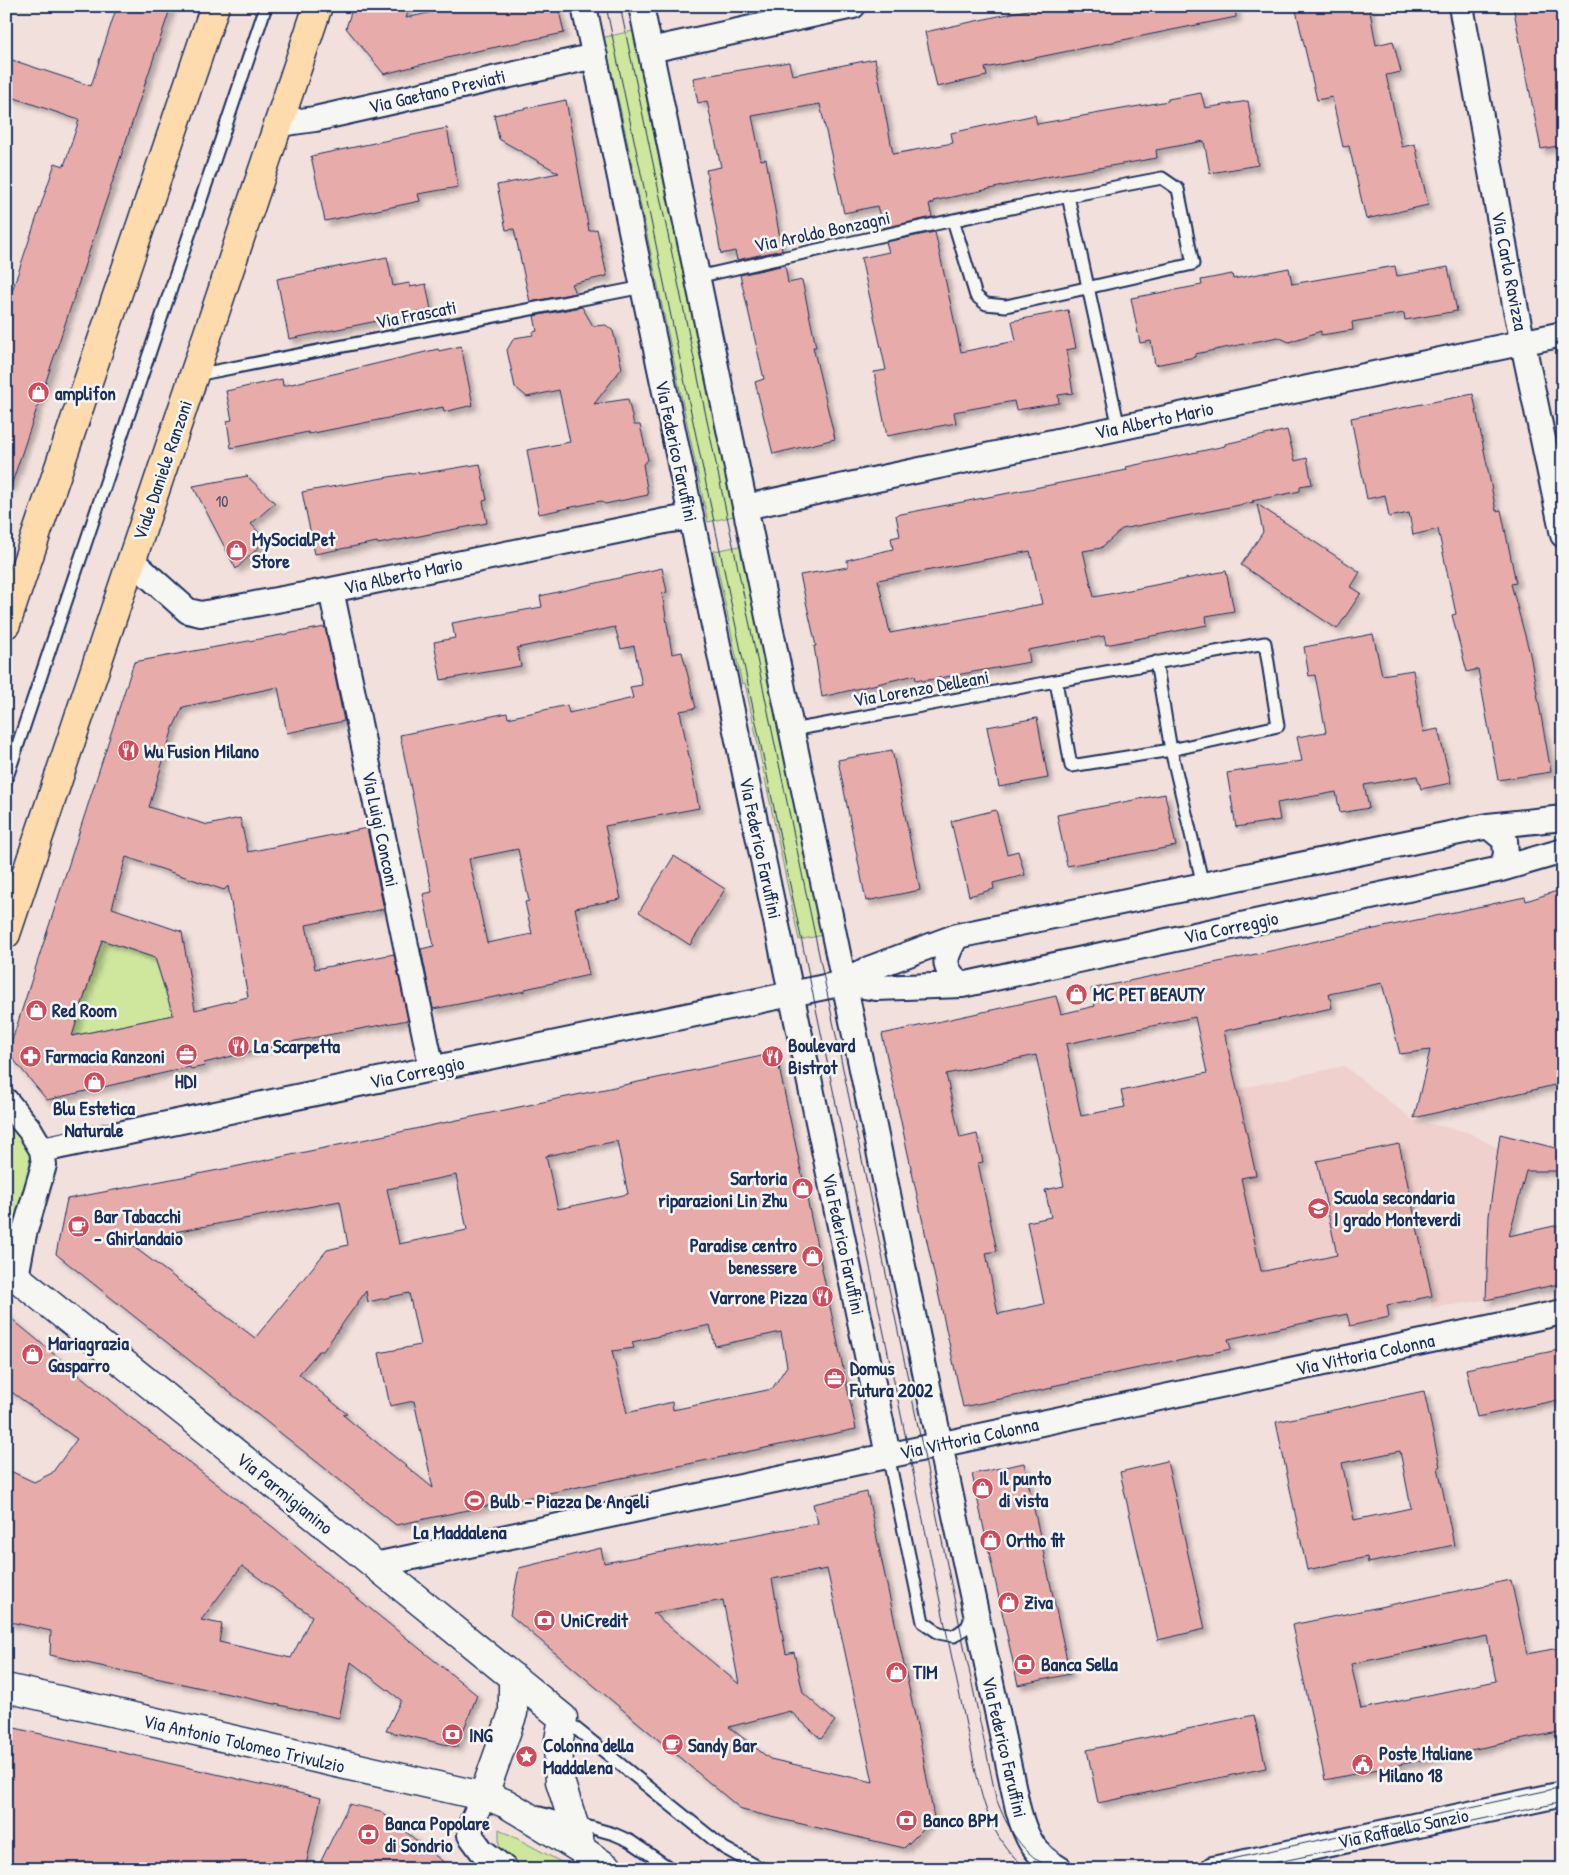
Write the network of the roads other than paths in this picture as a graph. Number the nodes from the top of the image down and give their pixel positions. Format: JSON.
{"nodes":[{"id":1,"x":215,"y":6,"type":"edge"},
{"id":2,"x":266,"y":6,"type":"edge"},
{"id":3,"x":318,"y":6,"type":"edge"},
{"id":4,"x":584,"y":6,"type":"edge"},
{"id":5,"x":641,"y":6,"type":"edge"},
{"id":6,"x":852,"y":6,"type":"edge"},
{"id":7,"x":1461,"y":6,"type":"edge"},
{"id":8,"x":650,"y":50,"type":"junction"},
{"id":9,"x":595,"y":56,"type":"junction"},
{"id":10,"x":279,"y":124,"type":"junction"},
{"id":11,"x":1068,"y":196,"type":"junction"},
{"id":12,"x":954,"y":220,"type":"junction"},
{"id":13,"x":697,"y":277,"type":"junction"},
{"id":14,"x":1088,"y":287,"type":"junction"},
{"id":15,"x":643,"y":288,"type":"junction"},
{"id":16,"x":1563,"y":334,"type":"edge"},
{"id":17,"x":1523,"y":341,"type":"junction"},
{"id":18,"x":194,"y":375,"type":"junction"},
{"id":19,"x":1119,"y":428,"type":"junction"},
{"id":20,"x":745,"y":507,"type":"junction"},
{"id":21,"x":691,"y":517,"type":"junction"},
{"id":22,"x":1563,"y":535,"type":"edge"},
{"id":23,"x":132,"y":561,"type":"junction"},
{"id":24,"x":331,"y":590,"type":"junction"},
{"id":25,"x":6,"y":624,"type":"edge"},
{"id":26,"x":1156,"y":662,"type":"junction"},
{"id":27,"x":1056,"y":681,"type":"junction"},
{"id":28,"x":791,"y":730,"type":"junction"},
{"id":29,"x":1171,"y":750,"type":"junction"},
{"id":30,"x":6,"y":780,"type":"edge"},
{"id":31,"x":1563,"y":818,"type":"edge"},
{"id":32,"x":1488,"y":826,"type":"junction"},
{"id":33,"x":1563,"y":851,"type":"edge"},
{"id":34,"x":1501,"y":869,"type":"junction"},
{"id":35,"x":1203,"y":885,"type":"junction"},
{"id":36,"x":6,"y":934,"type":"edge"},
{"id":37,"x":957,"y":936,"type":"junction"},
{"id":38,"x":844,"y":983,"type":"junction"},
{"id":39,"x":962,"y":985,"type":"junction"},
{"id":40,"x":791,"y":994,"type":"junction"},
{"id":41,"x":432,"y":1069,"type":"junction"},
{"id":42,"x":6,"y":1101,"type":"edge"},
{"id":43,"x":42,"y":1150,"type":"junction"},
{"id":44,"x":9,"y":1275,"type":"edge"},
{"id":45,"x":1563,"y":1312,"type":"edge"},
{"id":46,"x":940,"y":1444,"type":"junction"},
{"id":47,"x":888,"y":1455,"type":"junction"},
{"id":48,"x":375,"y":1565,"type":"junction"},
{"id":49,"x":974,"y":1610,"type":"junction"},
{"id":50,"x":513,"y":1677,"type":"junction"},
{"id":51,"x":6,"y":1688,"type":"edge"},
{"id":52,"x":563,"y":1718,"type":"junction"},
{"id":53,"x":1563,"y":1794,"type":"edge"},
{"id":54,"x":495,"y":1801,"type":"junction"},
{"id":55,"x":573,"y":1822,"type":"junction"},
{"id":56,"x":582,"y":1850,"type":"junction"},
{"id":57,"x":505,"y":1869,"type":"edge"},
{"id":58,"x":609,"y":1869,"type":"edge"},
{"id":59,"x":671,"y":1869,"type":"edge"},
{"id":60,"x":762,"y":1869,"type":"edge"},
{"id":61,"x":1060,"y":1869,"type":"edge"},
{"id":62,"x":1213,"y":1869,"type":"edge"}],
"edges":[{"from":1,"to":25,"type":"main road"},
{"from":2,"to":30,"type":"lane"},
{"from":3,"to":10,"type":"main road","name":"Viale Daniele Ranzoni"},
{"from":4,"to":9,"type":"street","name":"Via Federico Faruffini"},
{"from":5,"to":8,"type":"street","name":"Via Federico Faruffini"},
{"from":6,"to":8,"type":"street"},
{"from":7,"to":17,"type":"street","name":"Via Carlo Ravizza"},
{"from":8,"to":13,"type":"street","name":"Via Federico Faruffini"},
{"from":9,"to":10,"type":"street","name":"Via Gaetano Previati"},
{"from":9,"to":15,"type":"street","name":"Via Federico Faruffini"},
{"from":10,"to":18,"type":"main road","name":"Viale Daniele Ranzoni"},
{"from":11,"to":12,"type":"lane","name":"Via Aroldo Bonzagni"},
{"from":11,"to":14,"type":"lane"},
{"from":11,"to":14,"type":"lane","name":"Via Aroldo Bonzagni"},
{"from":12,"to":13,"type":"lane","name":"Via Aroldo Bonzagni"},
{"from":12,"to":14,"type":"lane","name":"Via Aroldo Bonzagni"},
{"from":13,"to":20,"type":"street","name":"Via Federico Faruffini"},
{"from":14,"to":19,"type":"lane"},
{"from":15,"to":18,"type":"lane","name":"Via Frascati"},
{"from":15,"to":21,"type":"street","name":"Via Federico Faruffini"},
{"from":16,"to":17,"type":"street","name":"Via Alberto Mario"},
{"from":17,"to":19,"type":"street","name":"Via Alberto Mario"},
{"from":17,"to":22,"type":"street","name":"Via Carlo Ravizza"},
{"from":18,"to":23,"type":"main road","name":"Viale Daniele Ranzoni"},
{"from":19,"to":20,"type":"street","name":"Via Alberto Mario"},
{"from":20,"to":28,"type":"street","name":"Via Federico Faruffini"},
{"from":21,"to":24,"type":"street","name":"Via Alberto Mario"},
{"from":21,"to":40,"type":"street","name":"Via Federico Faruffini"},
{"from":23,"to":24,"type":"street","name":"Via Alberto Mario"},
{"from":23,"to":36,"type":"main road","name":"Viale Daniele Ranzoni"},
{"from":24,"to":41,"type":"street","name":"Via Luigi Conconi"},
{"from":26,"to":27,"type":"lane","name":"Via Lorenzo Delleani"},
{"from":26,"to":29,"type":"lane"},
{"from":26,"to":29,"type":"lane","name":"Via Lorenzo Delleani"},
{"from":27,"to":28,"type":"lane","name":"Via Lorenzo Delleani"},
{"from":27,"to":29,"type":"lane","name":"Via Lorenzo Delleani"},
{"from":28,"to":38,"type":"street","name":"Via Federico Faruffini"},
{"from":29,"to":35,"type":"lane"},
{"from":31,"to":32,"type":"street"},
{"from":32,"to":34,"type":"street"},
{"from":32,"to":35,"type":"street"},
{"from":33,"to":34,"type":"street","name":"Via Correggio"},
{"from":34,"to":39,"type":"street","name":"Via Correggio"},
{"from":35,"to":37,"type":"street"},
{"from":37,"to":38,"type":"street"},
{"from":37,"to":39,"type":"street"},
{"from":38,"to":39,"type":"street","name":"Via Correggio"},
{"from":38,"to":40,"type":"street","name":"Via Correggio"},
{"from":38,"to":46,"type":"street","name":"Via Federico Faruffini"},
{"from":40,"to":41,"type":"street","name":"Via Correggio"},
{"from":40,"to":47,"type":"street","name":"Via Federico Faruffini"},
{"from":41,"to":43,"type":"street","name":"Via Correggio"},
{"from":42,"to":43,"type":"street"},
{"from":43,"to":44,"type":"street"},
{"from":44,"to":48,"type":"street","name":"Via Parmigianino"},
{"from":45,"to":46,"type":"street","name":"Via Vittoria Colonna"},
{"from":46,"to":47,"type":"street","name":"Via Vittoria Colonna"},
{"from":46,"to":49,"type":"street","name":"Via Federico Faruffini"},
{"from":47,"to":48,"type":"street","name":"Via Vittoria Colonna"},
{"from":47,"to":49,"type":"lane","name":"Via Federico Faruffini"},
{"from":48,"to":50,"type":"street","name":"Via Parmigianino"},
{"from":49,"to":61,"type":"street","name":"Via Federico Faruffini"},
{"from":50,"to":52,"type":"street","name":"Via Parmigianino"},
{"from":50,"to":54,"type":"street"},
{"from":51,"to":54,"type":"street","name":"Via Antonio Tolomeo Trivulzio"},
{"from":52,"to":55,"type":"street"},
{"from":52,"to":60,"type":"lane"},
{"from":53,"to":62,"type":"street","name":"Via Raffaello Sanzio"},
{"from":54,"to":55,"type":"lane"},
{"from":54,"to":56,"type":"street","name":"Via Antonio Tolomeo Trivulzio"},
{"from":54,"to":57,"type":"street"},
{"from":55,"to":56,"type":"street"},
{"from":55,"to":59,"type":"lane"},
{"from":56,"to":58,"type":"street","name":"Via Antonio Tolomeo Trivulzio"}]}
